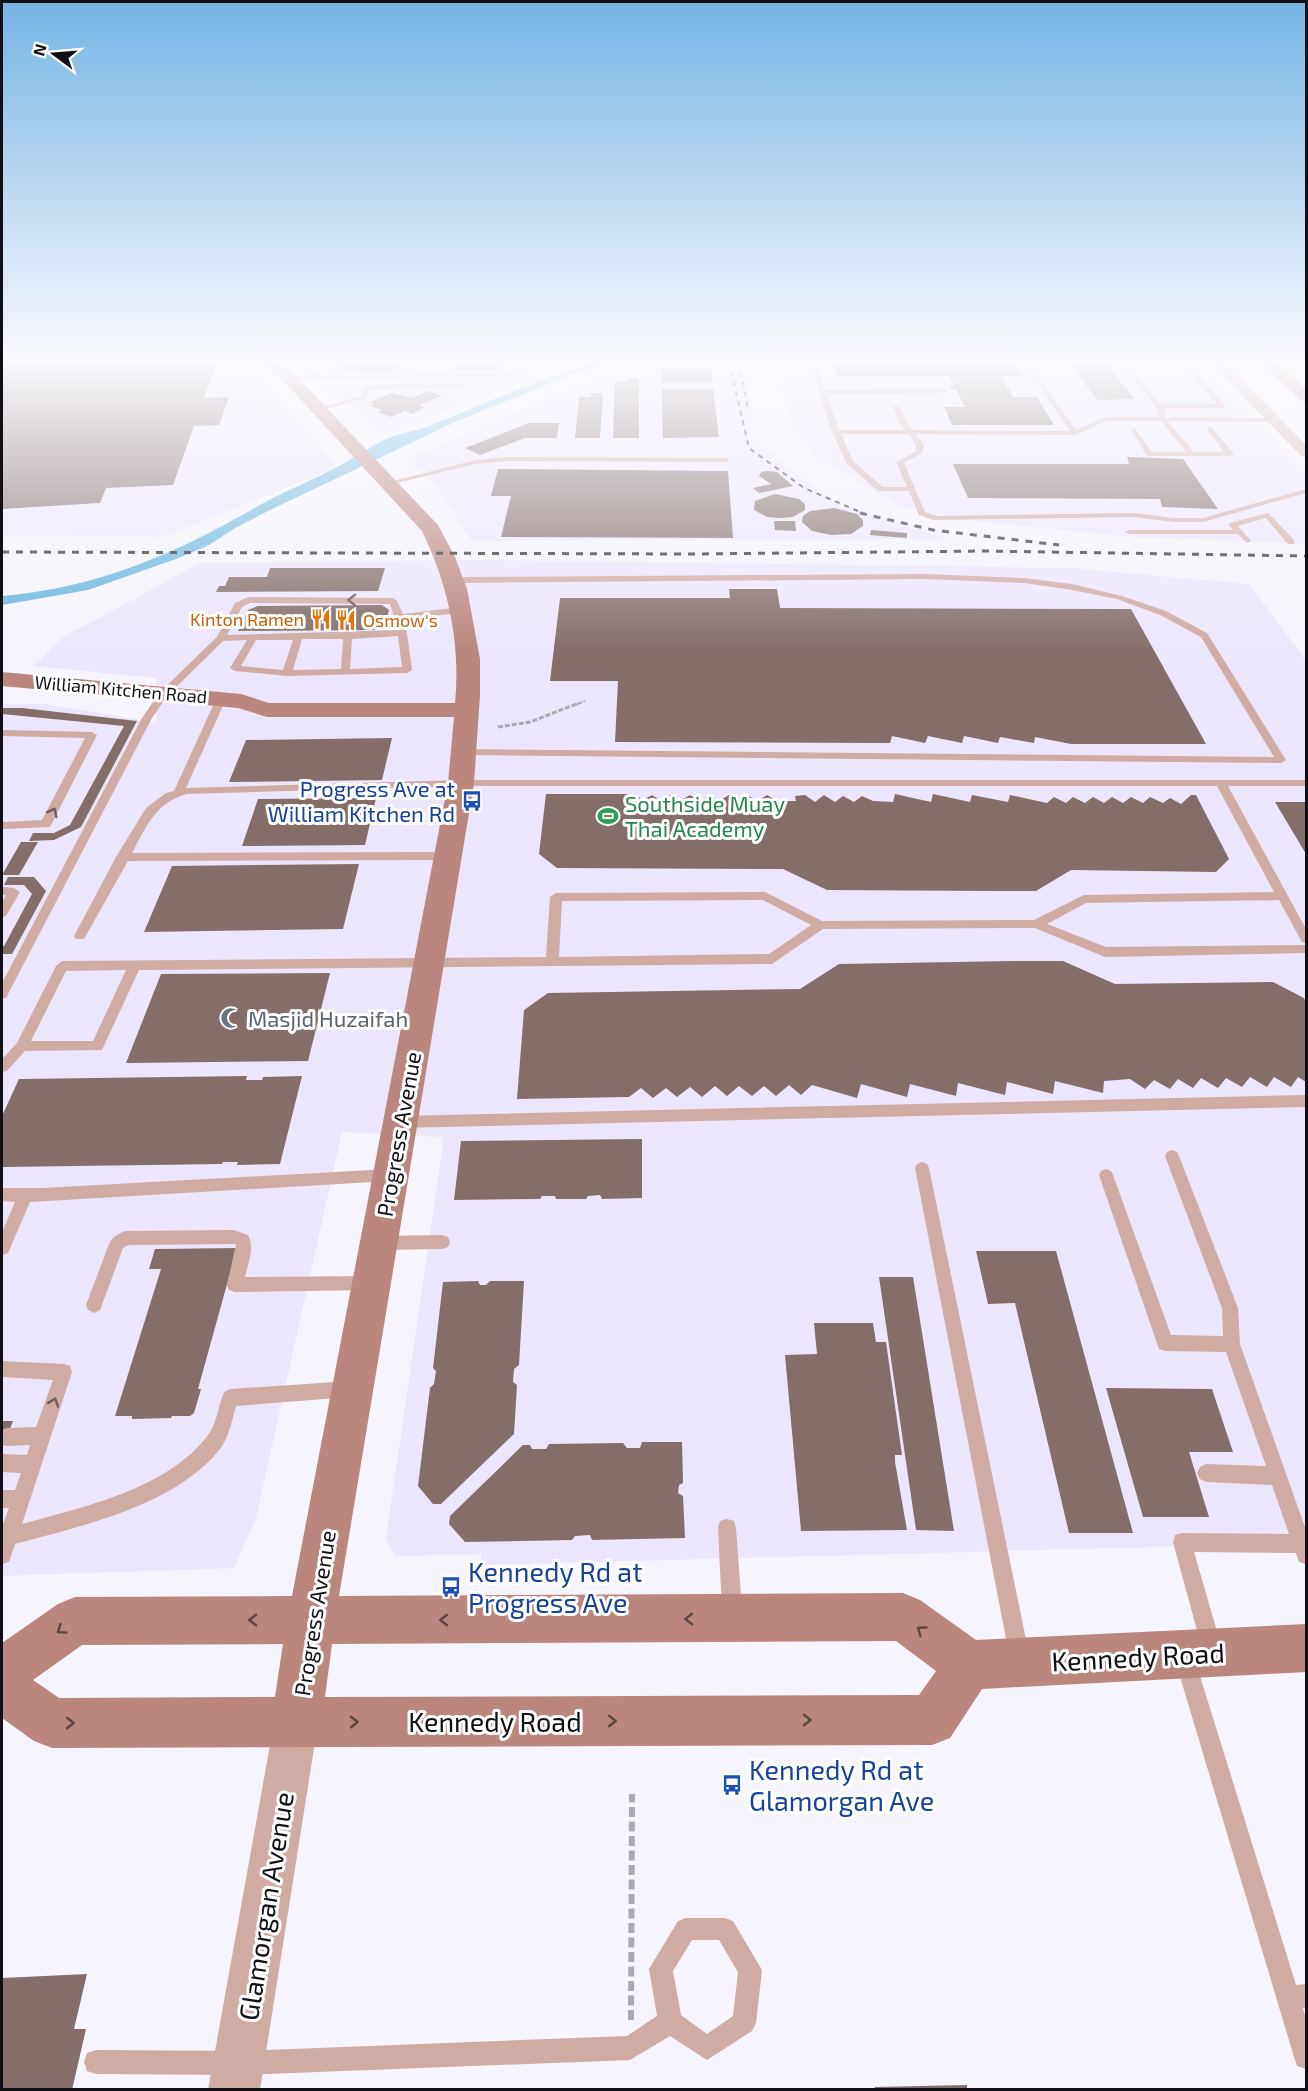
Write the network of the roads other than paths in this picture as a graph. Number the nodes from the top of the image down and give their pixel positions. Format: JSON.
{"nodes":[{"id":1,"x":366,"y":460,"type":"edge"},
{"id":2,"x":502,"y":460,"type":"edge"},
{"id":3,"x":634,"y":460,"type":"edge"},
{"id":4,"x":726,"y":460,"type":"dead end"},
{"id":5,"x":849,"y":460,"type":"edge"},
{"id":6,"x":905,"y":460,"type":"edge"},
{"id":7,"x":385,"y":478,"type":"junction"},
{"id":8,"x":912,"y":489,"type":"junction"},
{"id":9,"x":1306,"y":491,"type":"edge"},
{"id":10,"x":1257,"y":504,"type":"junction"},
{"id":11,"x":1268,"y":515,"type":"junction"},
{"id":12,"x":1129,"y":532,"type":"dead end"},
{"id":13,"x":1240,"y":532,"type":"junction"},
{"id":14,"x":1247,"y":541,"type":"dead end"},
{"id":15,"x":1291,"y":542,"type":"dead end"},
{"id":16,"x":453,"y":580,"type":"junction"},
{"id":17,"x":460,"y":610,"type":"junction"},
{"id":18,"x":400,"y":617,"type":"junction"},
{"id":19,"x":401,"y":633,"type":"junction"},
{"id":20,"x":348,"y":636,"type":"junction"},
{"id":21,"x":298,"y":637,"type":"junction"},
{"id":22,"x":221,"y":638,"type":"junction"},
{"id":23,"x":253,"y":638,"type":"junction"},
{"id":24,"x":345,"y":672,"type":"junction"},
{"id":25,"x":287,"y":673,"type":"junction"},
{"id":26,"x":2,"y":679,"type":"edge"},
{"id":27,"x":163,"y":694,"type":"junction"},
{"id":28,"x":231,"y":700,"type":"junction"},
{"id":29,"x":466,"y":702,"type":"junction"},
{"id":30,"x":2,"y":733,"type":"edge"},
{"id":31,"x":463,"y":752,"type":"junction"},
{"id":32,"x":461,"y":783,"type":"junction"},
{"id":33,"x":1221,"y":783,"type":"junction"},
{"id":34,"x":1306,"y":783,"type":"edge"},
{"id":35,"x":178,"y":793,"type":"junction"},
{"id":36,"x":2,"y":825,"type":"edge"},
{"id":37,"x":448,"y":856,"type":"junction"},
{"id":38,"x":122,"y":857,"type":"junction"},
{"id":39,"x":2,"y":891,"type":"edge"},
{"id":40,"x":1283,"y":896,"type":"junction"},
{"id":41,"x":2,"y":913,"type":"edge"},
{"id":42,"x":1036,"y":924,"type":"junction"},
{"id":43,"x":820,"y":925,"type":"junction"},
{"id":44,"x":80,"y":936,"type":"dead end"},
{"id":45,"x":1306,"y":939,"type":"edge"},
{"id":46,"x":1306,"y":949,"type":"edge"},
{"id":47,"x":552,"y":962,"type":"junction"},
{"id":48,"x":428,"y":964,"type":"junction"},
{"id":49,"x":134,"y":966,"type":"junction"},
{"id":50,"x":6,"y":979,"type":"edge"},
{"id":51,"x":2,"y":994,"type":"edge"},
{"id":52,"x":22,"y":1046,"type":"junction"},
{"id":53,"x":2,"y":1067,"type":"edge"},
{"id":54,"x":1306,"y":1101,"type":"edge"},
{"id":55,"x":400,"y":1122,"type":"junction"},
{"id":56,"x":1172,"y":1156,"type":"dead end"},
{"id":57,"x":922,"y":1168,"type":"dead end"},
{"id":58,"x":390,"y":1175,"type":"junction"},
{"id":59,"x":1106,"y":1175,"type":"dead end"},
{"id":60,"x":26,"y":1194,"type":"junction"},
{"id":61,"x":2,"y":1195,"type":"edge"},
{"id":62,"x":442,"y":1242,"type":"dead end"},
{"id":63,"x":378,"y":1243,"type":"junction"},
{"id":64,"x":2,"y":1248,"type":"edge"},
{"id":65,"x":371,"y":1283,"type":"junction"},
{"id":66,"x":94,"y":1305,"type":"dead end"},
{"id":67,"x":1232,"y":1344,"type":"junction"},
{"id":68,"x":2,"y":1369,"type":"edge"},
{"id":69,"x":352,"y":1389,"type":"junction"},
{"id":70,"x":42,"y":1436,"type":"junction"},
{"id":71,"x":7,"y":1437,"type":"dead end"},
{"id":72,"x":2,"y":1463,"type":"edge"},
{"id":73,"x":33,"y":1464,"type":"junction"},
{"id":74,"x":1206,"y":1473,"type":"dead end"},
{"id":75,"x":1278,"y":1476,"type":"junction"},
{"id":76,"x":2,"y":1499,"type":"edge"},
{"id":77,"x":21,"y":1499,"type":"junction"},
{"id":78,"x":727,"y":1528,"type":"dead end"},
{"id":79,"x":5,"y":1536,"type":"edge"},
{"id":80,"x":1304,"y":1550,"type":"edge"},
{"id":81,"x":2,"y":1555,"type":"edge"},
{"id":82,"x":732,"y":1618,"type":"junction"},
{"id":83,"x":311,"y":1620,"type":"junction"},
{"id":84,"x":1306,"y":1648,"type":"edge"},
{"id":85,"x":1198,"y":1654,"type":"junction"},
{"id":86,"x":1021,"y":1662,"type":"junction"},
{"id":87,"x":969,"y":1665,"type":"junction"},
{"id":88,"x":2,"y":1672,"type":"edge"},
{"id":89,"x":2,"y":1688,"type":"edge"},
{"id":90,"x":296,"y":1723,"type":"junction"},
{"id":91,"x":1297,"y":1996,"type":"edge"},
{"id":92,"x":670,"y":2022,"type":"junction"},
{"id":93,"x":1306,"y":2057,"type":"edge"},
{"id":94,"x":96,"y":2062,"type":"dead end"},
{"id":95,"x":237,"y":2076,"type":"edge"}],
"edges":[{"from":1,"to":7,"type":"main road","name":"Progress Avenue"},
{"from":2,"to":7,"type":"lane"},
{"from":3,"to":4,"type":"lane"},
{"from":5,"to":8,"type":"lane"},
{"from":6,"to":8,"type":"lane"},
{"from":7,"to":16,"type":"main road","name":"Progress Avenue"},
{"from":8,"to":10,"type":"lane"},
{"from":9,"to":10,"type":"lane"},
{"from":10,"to":11,"type":"lane"},
{"from":11,"to":13,"type":"lane"},
{"from":11,"to":15,"type":"lane"},
{"from":12,"to":13,"type":"lane"},
{"from":13,"to":14,"type":"lane"},
{"from":16,"to":17,"type":"main road","name":"Progress Avenue"},
{"from":16,"to":31,"type":"lane"},
{"from":17,"to":18,"type":"lane"},
{"from":17,"to":29,"type":"main road","name":"Progress Avenue"},
{"from":18,"to":19,"type":"lane"},
{"from":18,"to":22,"type":"lane","one_way":true},
{"from":19,"to":20,"type":"lane"},
{"from":19,"to":24,"type":"lane"},
{"from":20,"to":21,"type":"lane"},
{"from":20,"to":24,"type":"lane"},
{"from":21,"to":23,"type":"lane"},
{"from":21,"to":25,"type":"lane"},
{"from":22,"to":23,"type":"lane"},
{"from":22,"to":27,"type":"lane"},
{"from":23,"to":25,"type":"lane"},
{"from":24,"to":25,"type":"lane"},
{"from":26,"to":27,"type":"main road","name":"William Kitchen Road"},
{"from":27,"to":28,"type":"main road","name":"William Kitchen Road"},
{"from":27,"to":50,"type":"lane"},
{"from":28,"to":29,"type":"main road","name":"William Kitchen Road"},
{"from":28,"to":35,"type":"lane"},
{"from":29,"to":31,"type":"main road","name":"Progress Avenue"},
{"from":36,"to":30,"type":"lane","one_way":true},
{"from":31,"to":32,"type":"main road","name":"Progress Avenue"},
{"from":32,"to":33,"type":"lane"},
{"from":32,"to":35,"type":"lane"},
{"from":32,"to":37,"type":"main road","name":"Progress Avenue"},
{"from":33,"to":34,"type":"lane"},
{"from":33,"to":40,"type":"lane"},
{"from":35,"to":38,"type":"lane"},
{"from":37,"to":38,"type":"lane"},
{"from":37,"to":48,"type":"main road","name":"Progress Avenue"},
{"from":38,"to":44,"type":"lane"},
{"from":39,"to":41,"type":"lane"},
{"from":40,"to":42,"type":"lane"},
{"from":40,"to":45,"type":"lane"},
{"from":42,"to":43,"type":"lane"},
{"from":42,"to":46,"type":"lane"},
{"from":43,"to":47,"type":"lane"},
{"from":43,"to":47,"type":"lane"},
{"from":47,"to":48,"type":"lane"},
{"from":48,"to":49,"type":"lane"},
{"from":48,"to":55,"type":"main road","name":"Progress Avenue"},
{"from":49,"to":52,"type":"lane"},
{"from":49,"to":52,"type":"lane"},
{"from":50,"to":51,"type":"lane"},
{"from":52,"to":53,"type":"lane"},
{"from":54,"to":55,"type":"lane"},
{"from":55,"to":58,"type":"main road","name":"Progress Avenue"},
{"from":56,"to":67,"type":"lane"},
{"from":57,"to":86,"type":"lane"},
{"from":58,"to":60,"type":"lane"},
{"from":58,"to":63,"type":"main road","name":"Progress Avenue"},
{"from":59,"to":67,"type":"lane"},
{"from":60,"to":61,"type":"lane"},
{"from":60,"to":64,"type":"lane"},
{"from":62,"to":63,"type":"lane"},
{"from":63,"to":65,"type":"main road","name":"Progress Avenue"},
{"from":65,"to":66,"type":"lane"},
{"from":65,"to":69,"type":"main road","name":"Progress Avenue"},
{"from":67,"to":75,"type":"lane"},
{"from":70,"to":68,"type":"lane","one_way":true},
{"from":69,"to":79,"type":"lane"},
{"from":69,"to":83,"type":"main road","name":"Progress Avenue"},
{"from":70,"to":71,"type":"lane"},
{"from":70,"to":73,"type":"lane"},
{"from":72,"to":73,"type":"lane"},
{"from":73,"to":77,"type":"lane"},
{"from":74,"to":75,"type":"lane"},
{"from":75,"to":80,"type":"lane"},
{"from":76,"to":77,"type":"lane"},
{"from":77,"to":79,"type":"lane"},
{"from":78,"to":82,"type":"lane"},
{"from":79,"to":81,"type":"lane"},
{"from":80,"to":85,"type":"lane"},
{"from":82,"to":83,"type":"main road","one_way":true},
{"from":87,"to":82,"type":"main road","one_way":true},
{"from":83,"to":88,"type":"main road","one_way":true},
{"from":83,"to":90,"type":"main road","name":"Progress Avenue"},
{"from":84,"to":85,"type":"main road","name":"Kennedy Road"},
{"from":85,"to":86,"type":"main road","name":"Kennedy Road"},
{"from":85,"to":91,"type":"lane"},
{"from":86,"to":87,"type":"main road","name":"Kennedy Road"},
{"from":90,"to":87,"type":"main road","name":"Kennedy Road","one_way":true},
{"from":89,"to":90,"type":"main road","name":"Kennedy Road","one_way":true},
{"from":90,"to":95,"type":"street","name":"Glamorgan Avenue"},
{"from":91,"to":93,"type":"lane"},
{"from":92,"to":92,"type":"lane"},
{"from":92,"to":95,"type":"lane"},
{"from":94,"to":95,"type":"lane"}]}
